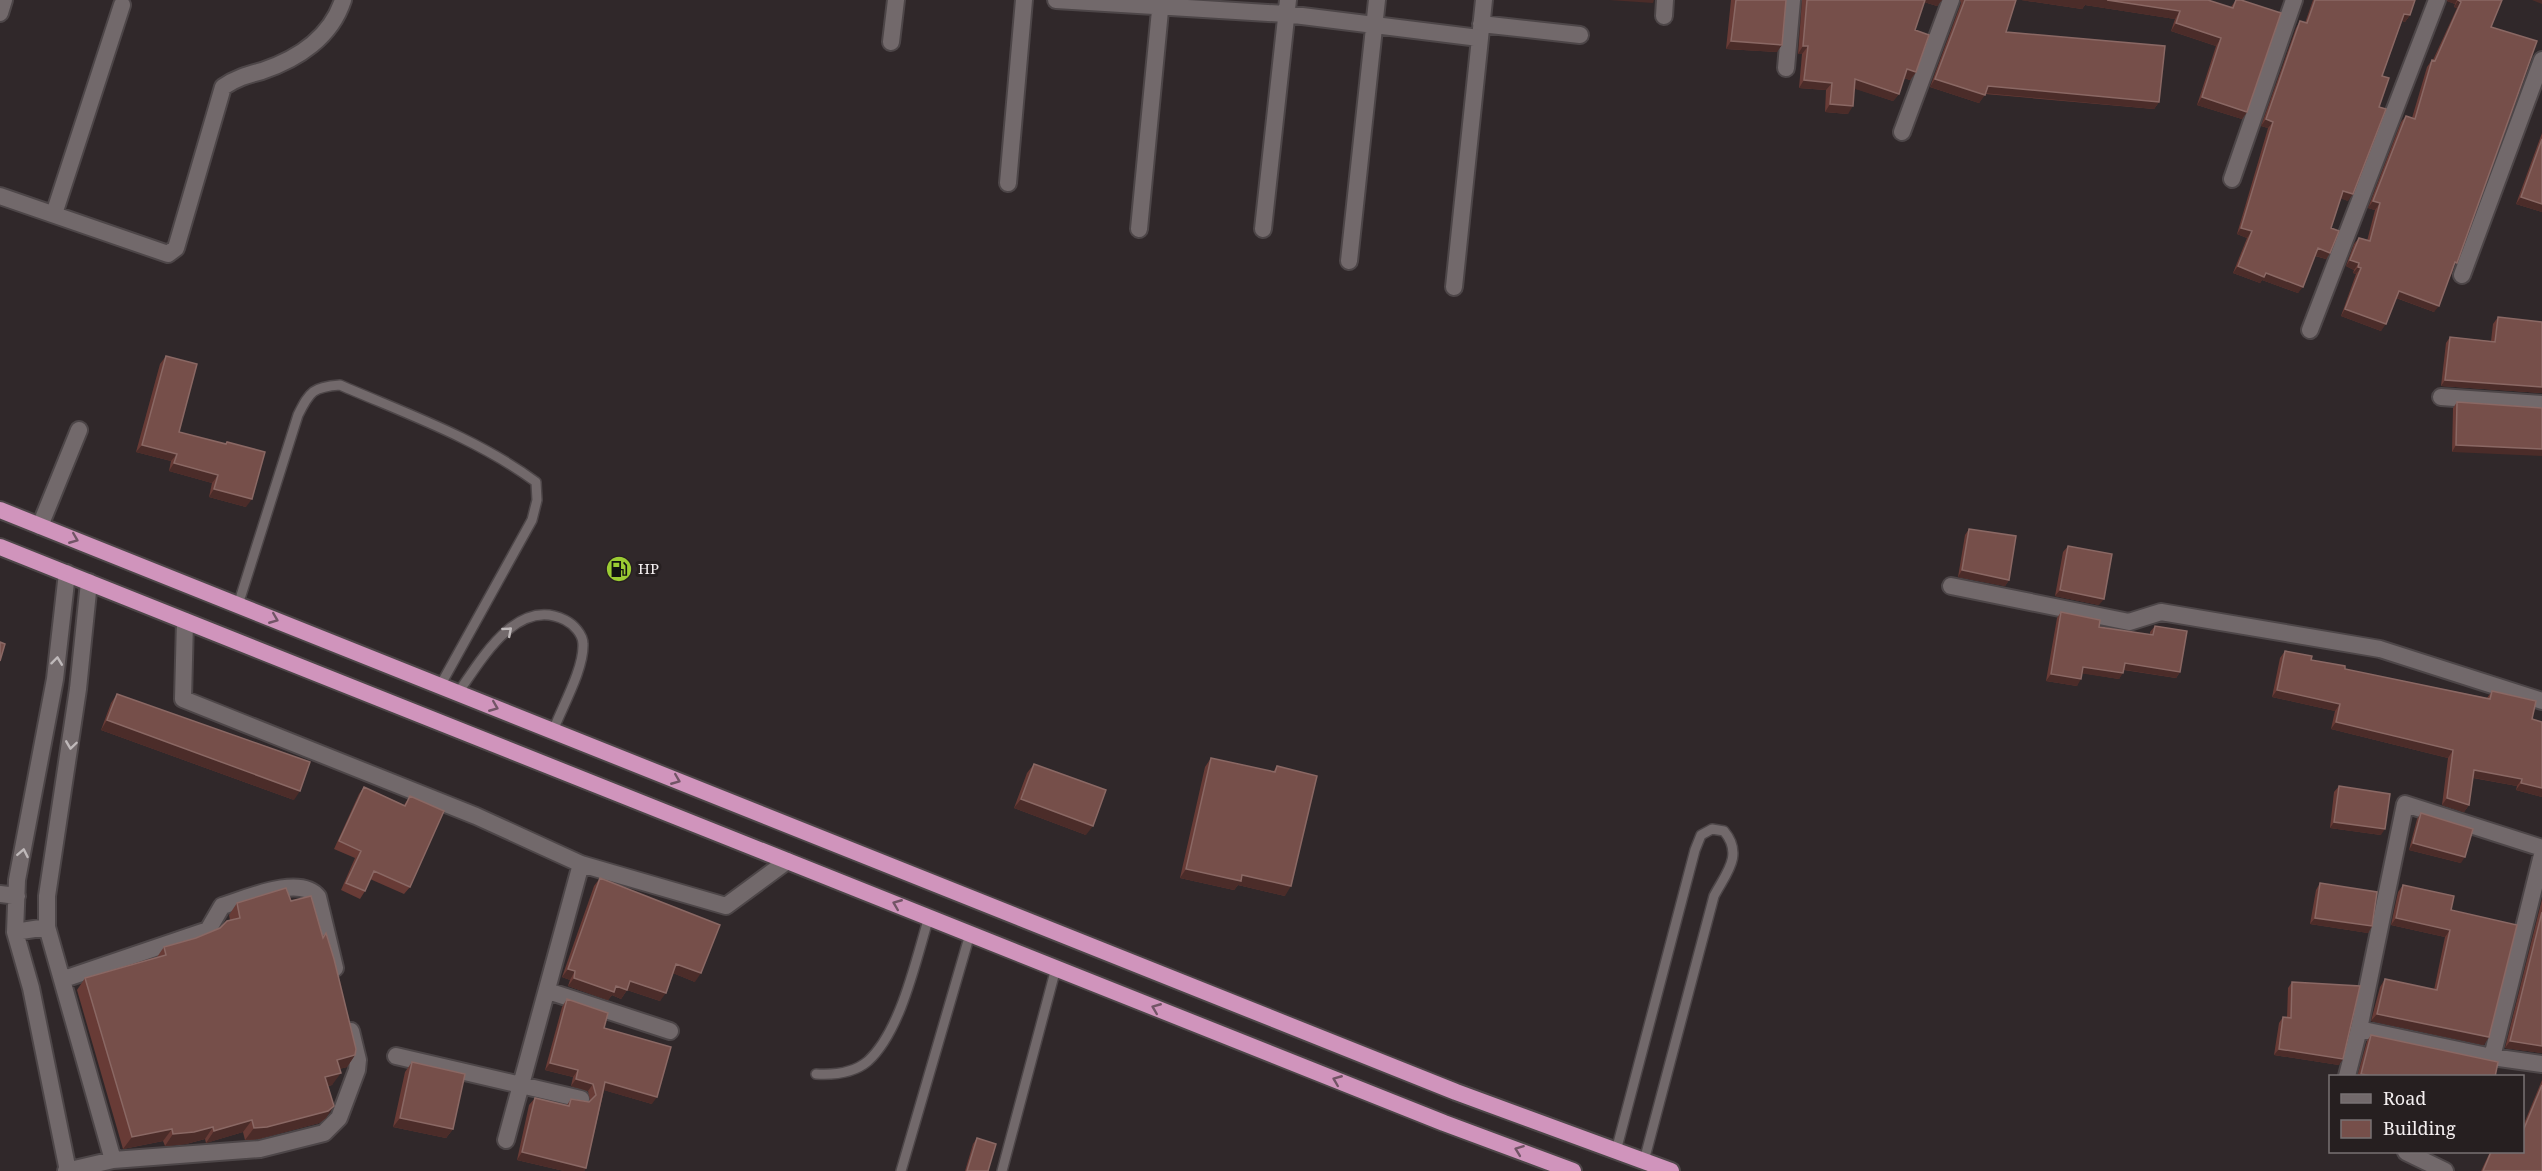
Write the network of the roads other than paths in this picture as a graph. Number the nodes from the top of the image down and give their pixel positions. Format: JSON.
{"nodes":[{"id":1,"x":4,"y":0,"type":"edge"},
{"id":2,"x":343,"y":0,"type":"edge"},
{"id":3,"x":896,"y":0,"type":"edge"},
{"id":4,"x":1024,"y":0,"type":"edge"},
{"id":5,"x":1056,"y":0,"type":"edge"},
{"id":6,"x":1377,"y":0,"type":"edge"},
{"id":7,"x":1484,"y":0,"type":"edge"},
{"id":8,"x":1792,"y":0,"type":"edge"},
{"id":9,"x":1951,"y":0,"type":"edge"},
{"id":10,"x":2294,"y":0,"type":"edge"},
{"id":11,"x":2437,"y":0,"type":"edge"},
{"id":12,"x":1161,"y":4,"type":"edge"},
{"id":13,"x":122,"y":5,"type":"dead end"},
{"id":14,"x":1287,"y":7,"type":"edge"},
{"id":15,"x":0,"y":13,"type":"edge"},
{"id":16,"x":1376,"y":26,"type":"junction"},
{"id":17,"x":1480,"y":31,"type":"junction"},
{"id":18,"x":1580,"y":35,"type":"dead end"},
{"id":19,"x":891,"y":42,"type":"dead end"},
{"id":20,"x":2542,"y":60,"type":"edge"},
{"id":21,"x":1786,"y":68,"type":"dead end"},
{"id":22,"x":1902,"y":132,"type":"dead end"},
{"id":23,"x":2232,"y":179,"type":"dead end"},
{"id":24,"x":1008,"y":183,"type":"dead end"},
{"id":25,"x":0,"y":196,"type":"edge"},
{"id":26,"x":54,"y":214,"type":"junction"},
{"id":27,"x":1139,"y":228,"type":"dead end"},
{"id":28,"x":1263,"y":228,"type":"dead end"},
{"id":29,"x":1349,"y":261,"type":"dead end"},
{"id":30,"x":2462,"y":275,"type":"dead end"},
{"id":31,"x":1454,"y":287,"type":"dead end"},
{"id":32,"x":2310,"y":330,"type":"dead end"},
{"id":33,"x":2441,"y":397,"type":"dead end"},
{"id":34,"x":2542,"y":404,"type":"edge"},
{"id":35,"x":79,"y":430,"type":"dead end"},
{"id":36,"x":0,"y":510,"type":"edge"},
{"id":37,"x":40,"y":526,"type":"junction"},
{"id":38,"x":0,"y":547,"type":"edge"},
{"id":39,"x":67,"y":573,"type":"junction"},
{"id":40,"x":89,"y":582,"type":"junction"},
{"id":41,"x":1951,"y":586,"type":"dead end"},
{"id":42,"x":238,"y":605,"type":"junction"},
{"id":43,"x":185,"y":621,"type":"junction"},
{"id":44,"x":440,"y":686,"type":"junction"},
{"id":45,"x":459,"y":693,"type":"junction"},
{"id":46,"x":2542,"y":701,"type":"edge"},
{"id":47,"x":553,"y":731,"type":"junction"},
{"id":48,"x":2542,"y":848,"type":"edge"},
{"id":49,"x":2542,"y":855,"type":"edge"},
{"id":50,"x":787,"y":861,"type":"junction"},
{"id":51,"x":581,"y":864,"type":"junction"},
{"id":52,"x":8,"y":895,"type":"edge"},
{"id":53,"x":929,"y":917,"type":"junction"},
{"id":54,"x":47,"y":927,"type":"junction"},
{"id":55,"x":15,"y":932,"type":"junction"},
{"id":56,"x":970,"y":934,"type":"junction"},
{"id":57,"x":1056,"y":968,"type":"junction"},
{"id":58,"x":64,"y":979,"type":"junction"},
{"id":59,"x":338,"y":979,"type":"edge"},
{"id":60,"x":548,"y":991,"type":"junction"},
{"id":61,"x":346,"y":1013,"type":"edge"},
{"id":62,"x":2359,"y":1029,"type":"junction"},
{"id":63,"x":670,"y":1031,"type":"dead end"},
{"id":64,"x":396,"y":1056,"type":"dead end"},
{"id":65,"x":2492,"y":1057,"type":"junction"},
{"id":66,"x":2542,"y":1064,"type":"edge"},
{"id":67,"x":816,"y":1074,"type":"dead end"},
{"id":68,"x":2348,"y":1075,"type":"edge"},
{"id":69,"x":522,"y":1084,"type":"junction"},
{"id":70,"x":581,"y":1099,"type":"edge"},
{"id":71,"x":506,"y":1140,"type":"dead end"},
{"id":72,"x":1616,"y":1150,"type":"junction"},
{"id":73,"x":2408,"y":1153,"type":"edge"},
{"id":74,"x":113,"y":1160,"type":"junction"},
{"id":75,"x":1644,"y":1161,"type":"junction"},
{"id":76,"x":67,"y":1171,"type":"edge"},
{"id":77,"x":901,"y":1171,"type":"edge"},
{"id":78,"x":1002,"y":1171,"type":"edge"},
{"id":79,"x":1573,"y":1171,"type":"edge"},
{"id":80,"x":1671,"y":1171,"type":"edge"},
{"id":81,"x":2445,"y":1171,"type":"edge"}],
"edges":[{"from":1,"to":15,"type":"street"},
{"from":2,"to":26,"type":"street"},
{"from":3,"to":19,"type":"street"},
{"from":4,"to":24,"type":"street"},
{"from":5,"to":12,"type":"street"},
{"from":6,"to":16,"type":"street"},
{"from":7,"to":17,"type":"street"},
{"from":8,"to":21,"type":"street"},
{"from":9,"to":22,"type":"street"},
{"from":10,"to":23,"type":"street"},
{"from":11,"to":32,"type":"street"},
{"from":12,"to":14,"type":"street"},
{"from":12,"to":27,"type":"street"},
{"from":13,"to":26,"type":"street"},
{"from":14,"to":16,"type":"street"},
{"from":14,"to":28,"type":"street"},
{"from":16,"to":17,"type":"street"},
{"from":16,"to":29,"type":"street"},
{"from":17,"to":18,"type":"street"},
{"from":17,"to":31,"type":"street"},
{"from":20,"to":30,"type":"street"},
{"from":25,"to":26,"type":"street"},
{"from":33,"to":34,"type":"street"},
{"from":35,"to":37,"type":"street"},
{"from":36,"to":37,"type":"highway"},
{"from":37,"to":42,"type":"highway","one_way":true},
{"from":38,"to":39,"type":"highway"},
{"from":39,"to":40,"type":"highway"},
{"from":52,"to":39,"type":"street","one_way":true},
{"from":40,"to":43,"type":"highway"},
{"from":40,"to":54,"type":"street","one_way":true},
{"from":41,"to":46,"type":"street"},
{"from":42,"to":44,"type":"highway","one_way":true},
{"from":42,"to":44,"type":"lane"},
{"from":43,"to":50,"type":"highway"},
{"from":43,"to":51,"type":"street"},
{"from":44,"to":45,"type":"highway"},
{"from":45,"to":47,"type":"highway","one_way":true},
{"from":45,"to":47,"type":"lane","one_way":true},
{"from":47,"to":72,"type":"highway","one_way":true},
{"from":48,"to":62,"type":"street"},
{"from":49,"to":65,"type":"street"},
{"from":50,"to":51,"type":"street"},
{"from":53,"to":50,"type":"highway","one_way":true},
{"from":51,"to":60,"type":"street"},
{"from":52,"to":55,"type":"street"},
{"from":53,"to":56,"type":"highway"},
{"from":53,"to":67,"type":"lane"},
{"from":54,"to":55,"type":"street"},
{"from":54,"to":58,"type":"street"},
{"from":55,"to":76,"type":"street"},
{"from":56,"to":57,"type":"highway"},
{"from":56,"to":77,"type":"lane"},
{"from":57,"to":78,"type":"lane"},
{"from":79,"to":57,"type":"highway","one_way":true},
{"from":58,"to":59,"type":"street"},
{"from":58,"to":74,"type":"street"},
{"from":60,"to":63,"type":"street"},
{"from":60,"to":69,"type":"street"},
{"from":61,"to":74,"type":"street"},
{"from":62,"to":65,"type":"street"},
{"from":62,"to":68,"type":"street"},
{"from":64,"to":69,"type":"street"},
{"from":65,"to":66,"type":"street"},
{"from":69,"to":70,"type":"street"},
{"from":69,"to":71,"type":"street"},
{"from":72,"to":75,"type":"highway"},
{"from":72,"to":75,"type":"lane"},
{"from":73,"to":81,"type":"street"},
{"from":74,"to":76,"type":"street"},
{"from":75,"to":80,"type":"highway"}]}
